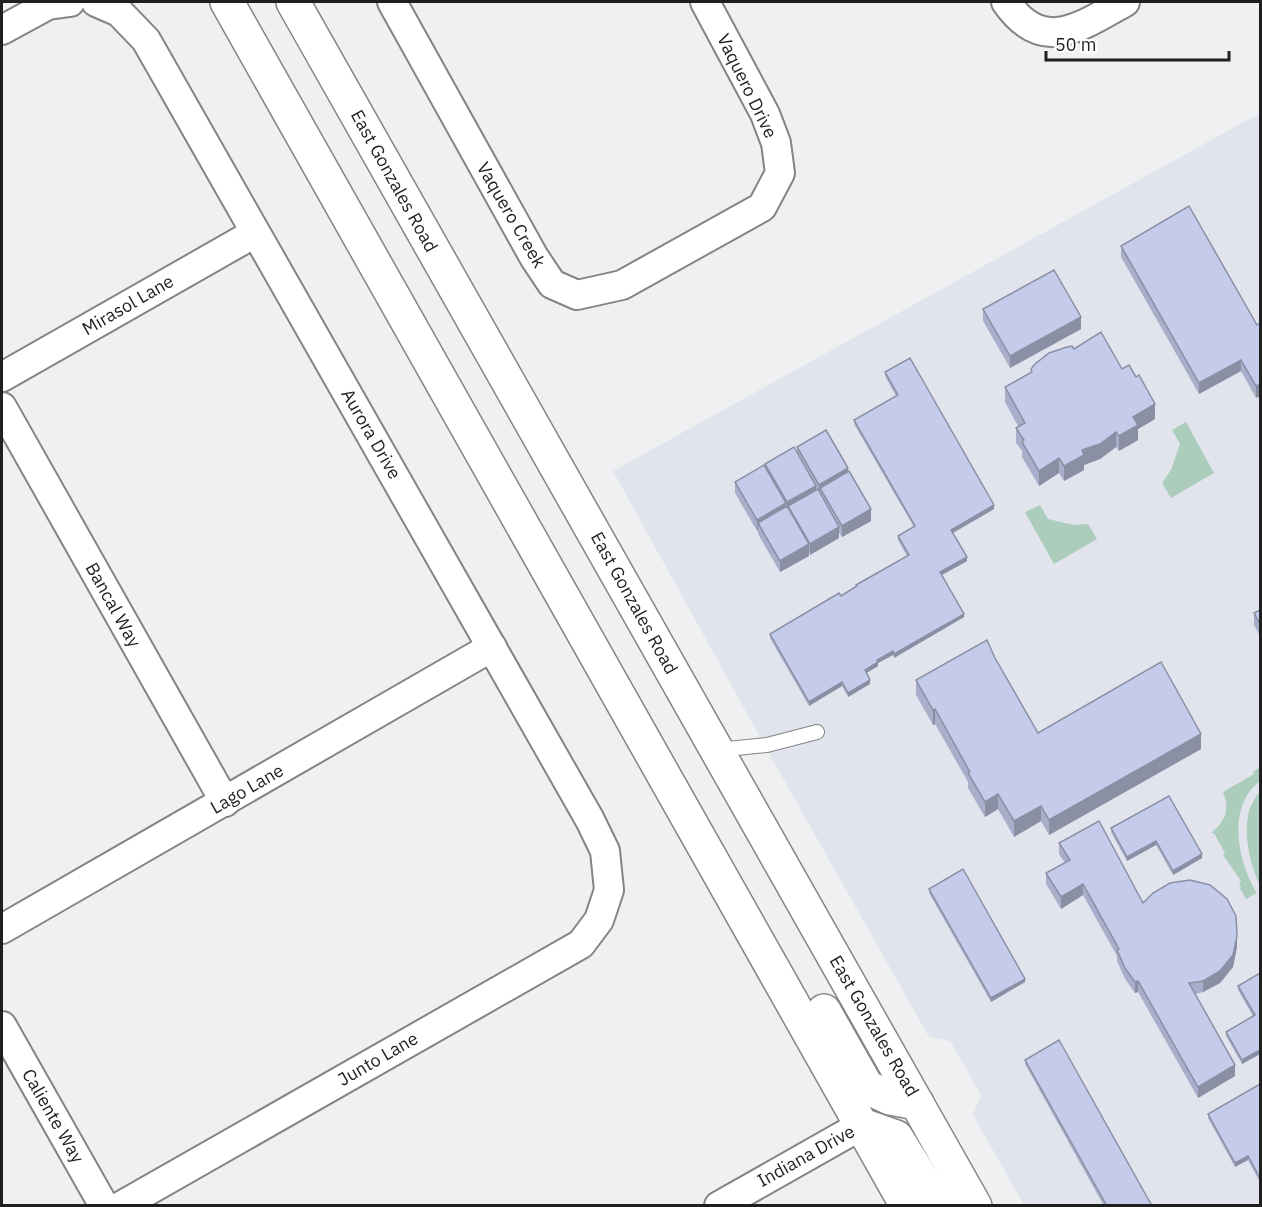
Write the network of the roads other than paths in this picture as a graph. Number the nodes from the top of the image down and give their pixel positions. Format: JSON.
{"nodes":[{"id":1,"x":70,"y":2,"type":"edge"},
{"id":2,"x":96,"y":2,"type":"edge"},
{"id":3,"x":227,"y":2,"type":"edge"},
{"id":4,"x":293,"y":2,"type":"edge"},
{"id":5,"x":392,"y":2,"type":"edge"},
{"id":6,"x":705,"y":2,"type":"edge"},
{"id":7,"x":1006,"y":2,"type":"edge"},
{"id":8,"x":1125,"y":2,"type":"edge"},
{"id":9,"x":2,"y":30,"type":"edge"},
{"id":10,"x":780,"y":173,"type":"joint"},
{"id":11,"x":255,"y":233,"type":"junction"},
{"id":12,"x":2,"y":377,"type":"edge"},
{"id":13,"x":2,"y":407,"type":"edge"},
{"id":14,"x":492,"y":646,"type":"junction"},
{"id":15,"x":817,"y":732,"type":"dead end"},
{"id":16,"x":717,"y":750,"type":"junction"},
{"id":17,"x":225,"y":802,"type":"junction"},
{"id":18,"x":683,"y":807,"type":"junction"},
{"id":19,"x":609,"y":890,"type":"joint"},
{"id":20,"x":2,"y":929,"type":"edge"},
{"id":21,"x":2,"y":1026,"type":"edge"},
{"id":22,"x":917,"y":1103,"type":"junction"},
{"id":23,"x":862,"y":1125,"type":"junction"},
{"id":24,"x":104,"y":1206,"type":"edge"},
{"id":25,"x":121,"y":1206,"type":"edge"},
{"id":26,"x":719,"y":1206,"type":"edge"},
{"id":27,"x":907,"y":1206,"type":"edge"},
{"id":28,"x":939,"y":1206,"type":"edge"},
{"id":29,"x":975,"y":1206,"type":"edge"}],
"edges":[{"from":1,"to":9,"type":"street"},
{"from":2,"to":11,"type":"street","name":"Aurora Drive"},
{"from":3,"to":18,"type":"main road"},
{"from":4,"to":16,"type":"main road","name":"East Gonzales Road"},
{"from":5,"to":10,"type":"street","name":"Vaquero Creek"},
{"from":6,"to":10,"type":"street","name":"Vaquero Drive"},
{"from":7,"to":8,"type":"street"},
{"from":11,"to":12,"type":"street","name":"Mirasol Lane"},
{"from":11,"to":14,"type":"street","name":"Aurora Drive"},
{"from":13,"to":17,"type":"street","name":"Bancal Way"},
{"from":14,"to":17,"type":"street","name":"Lago Lane"},
{"from":14,"to":19,"type":"street","name":"Aurora Drive"},
{"from":15,"to":16,"type":"lane"},
{"from":16,"to":22,"type":"main road","name":"East Gonzales Road"},
{"from":17,"to":20,"type":"street","name":"Lago Lane"},
{"from":18,"to":22,"type":"main road"},
{"from":18,"to":23,"type":"main road"},
{"from":19,"to":25,"type":"street","name":"Junto Lane"},
{"from":21,"to":24,"type":"street","name":"Caliente Way"},
{"from":22,"to":29,"type":"main road","name":"East Gonzales Road"},
{"from":23,"to":26,"type":"street","name":"Indiana Drive"},
{"from":23,"to":27,"type":"main road"},
{"from":23,"to":28,"type":"main road"}]}
